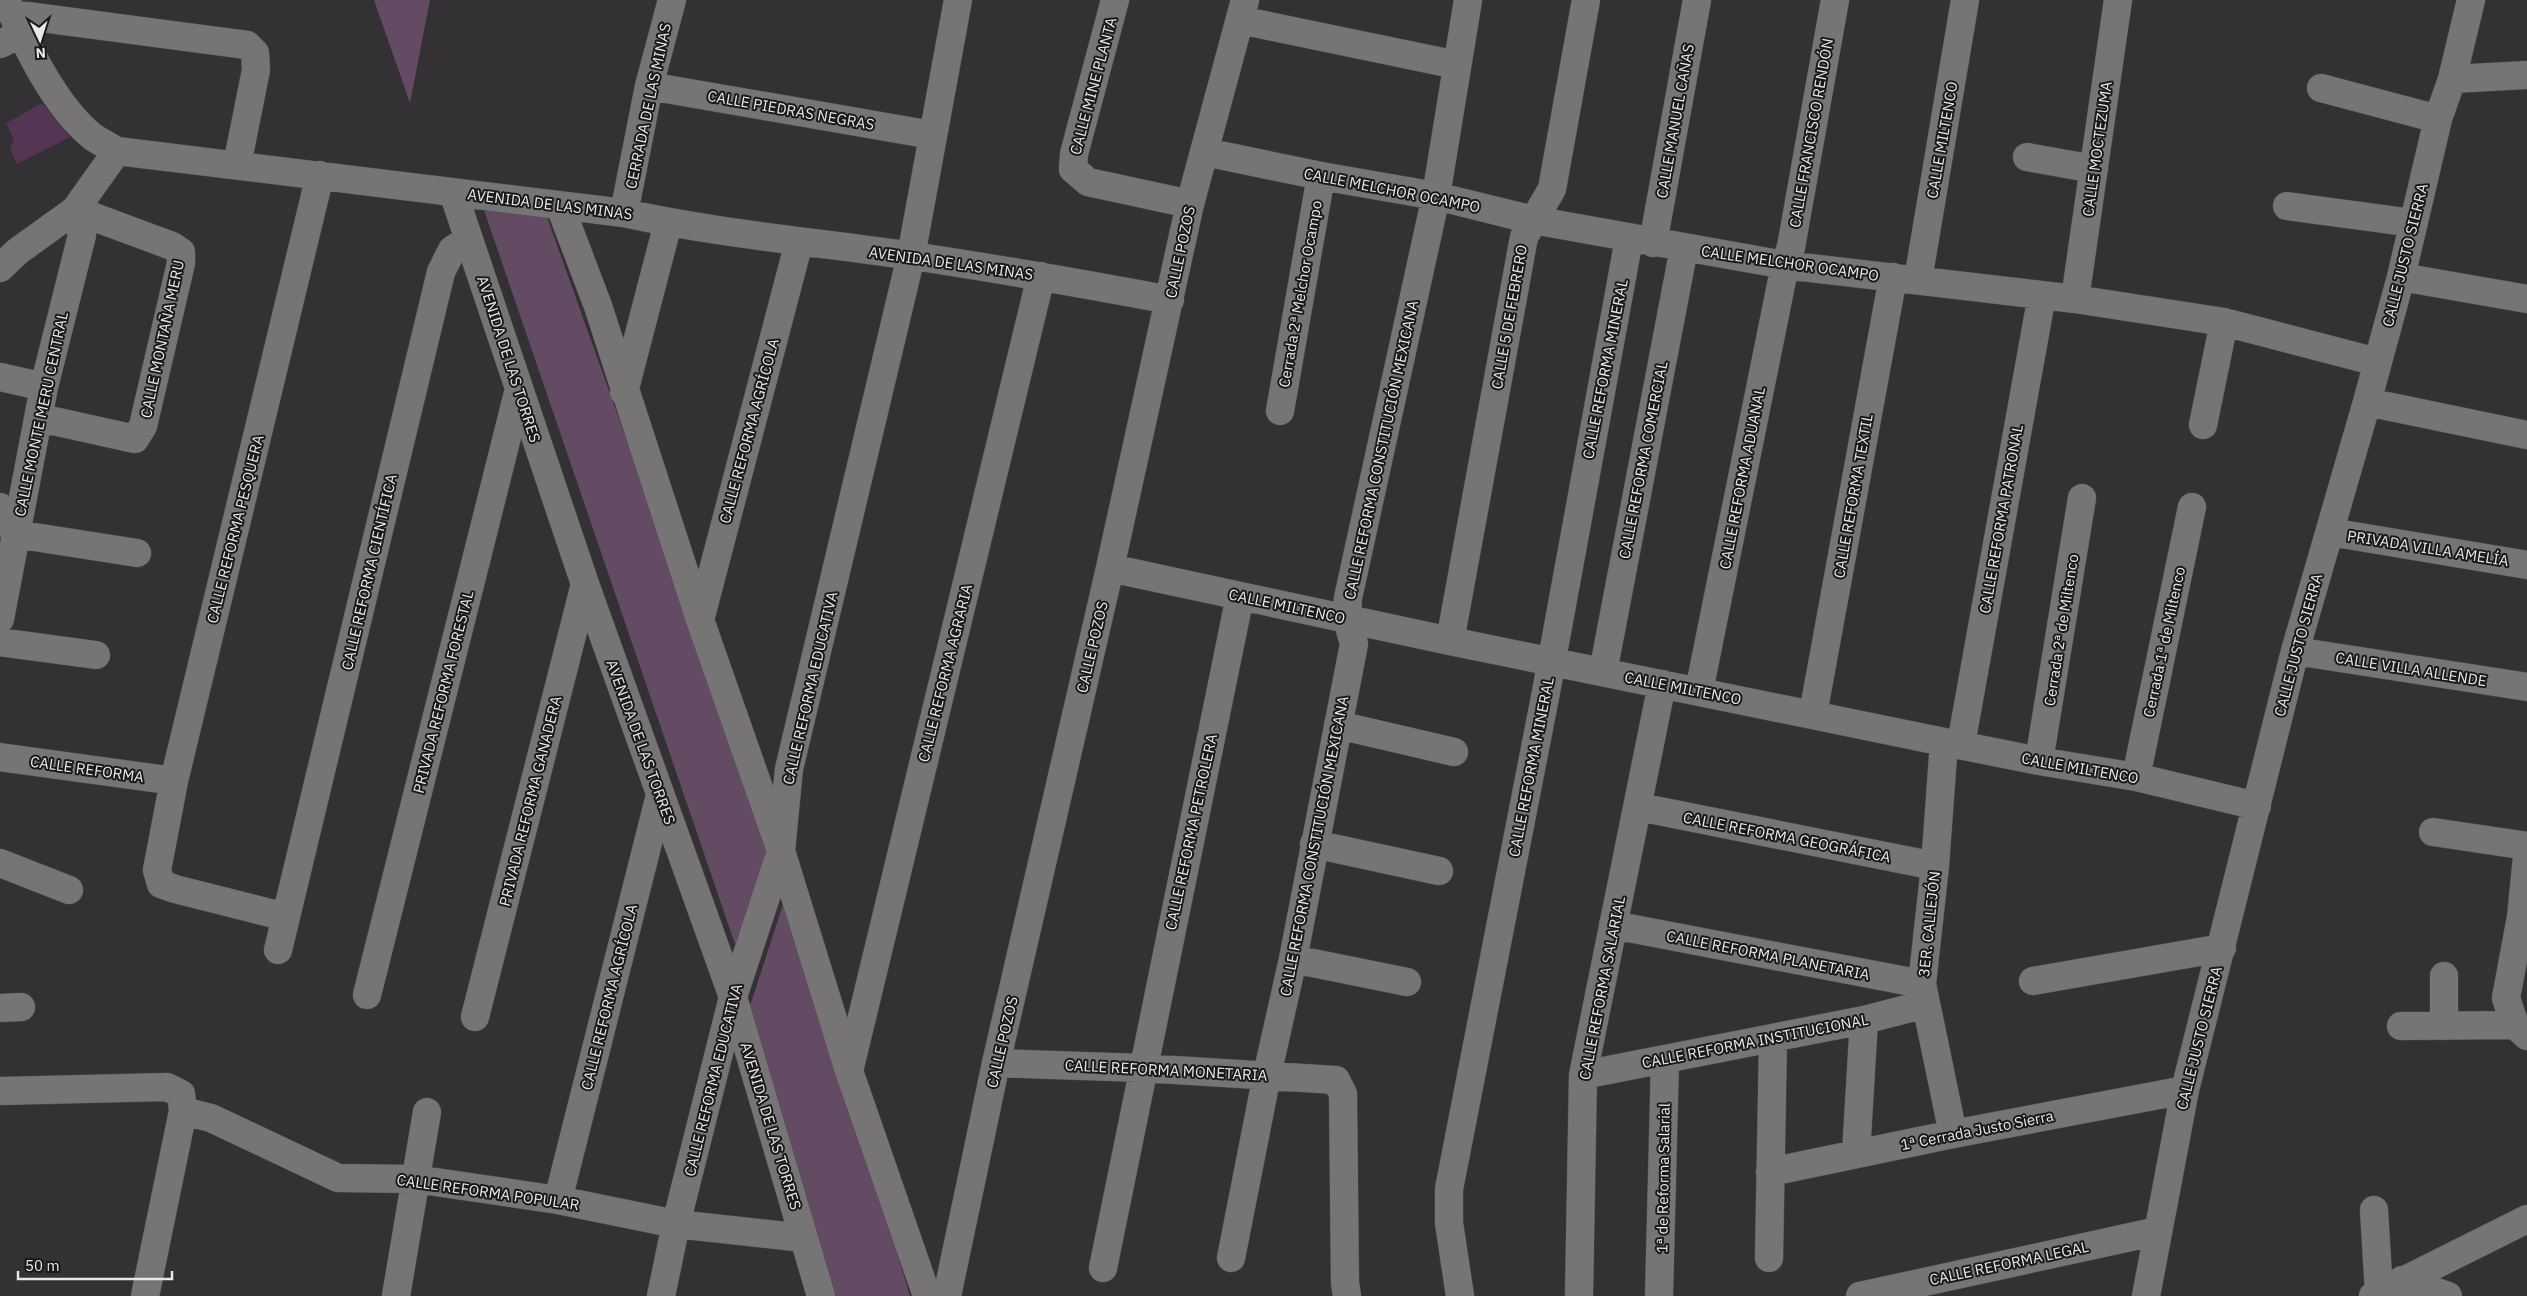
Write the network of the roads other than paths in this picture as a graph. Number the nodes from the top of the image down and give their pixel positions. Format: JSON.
{"nodes":[{"id":1,"x":672,"y":0,"type":"edge"},
{"id":2,"x":958,"y":0,"type":"edge"},
{"id":3,"x":1115,"y":0,"type":"edge"},
{"id":4,"x":1468,"y":0,"type":"edge"},
{"id":5,"x":1586,"y":0,"type":"edge"},
{"id":6,"x":1697,"y":0,"type":"edge"},
{"id":7,"x":1835,"y":0,"type":"edge"},
{"id":8,"x":1965,"y":0,"type":"edge"},
{"id":9,"x":2118,"y":0,"type":"edge"},
{"id":10,"x":2472,"y":0,"type":"edge"},
{"id":11,"x":1242,"y":10,"type":"edge"},
{"id":12,"x":10,"y":23,"type":"edge"},
{"id":13,"x":1457,"y":65,"type":"junction"},
{"id":14,"x":2527,"y":76,"type":"edge"},
{"id":15,"x":2452,"y":79,"type":"junction"},
{"id":16,"x":649,"y":86,"type":"junction"},
{"id":17,"x":2321,"y":88,"type":"dead end"},
{"id":18,"x":2438,"y":119,"type":"junction"},
{"id":19,"x":932,"y":135,"type":"junction"},
{"id":20,"x":117,"y":150,"type":"junction"},
{"id":21,"x":1205,"y":152,"type":"junction"},
{"id":22,"x":2027,"y":157,"type":"dead end"},
{"id":23,"x":237,"y":165,"type":"junction"},
{"id":24,"x":2094,"y":169,"type":"junction"},
{"id":25,"x":320,"y":175,"type":"junction"},
{"id":26,"x":1321,"y":176,"type":"junction"},
{"id":27,"x":453,"y":192,"type":"junction"},
{"id":28,"x":1436,"y":196,"type":"junction"},
{"id":29,"x":1190,"y":204,"type":"junction"},
{"id":30,"x":560,"y":206,"type":"junction"},
{"id":31,"x":2287,"y":206,"type":"dead end"},
{"id":32,"x":75,"y":210,"type":"junction"},
{"id":33,"x":624,"y":213,"type":"junction"},
{"id":34,"x":1533,"y":220,"type":"junction"},
{"id":35,"x":668,"y":223,"type":"junction"},
{"id":36,"x":2412,"y":223,"type":"junction"},
{"id":37,"x":470,"y":239,"type":"junction"},
{"id":38,"x":1641,"y":241,"type":"junction"},
{"id":39,"x":799,"y":242,"type":"junction"},
{"id":40,"x":1684,"y":248,"type":"junction"},
{"id":41,"x":6,"y":253,"type":"edge"},
{"id":42,"x":911,"y":256,"type":"junction"},
{"id":43,"x":1785,"y":265,"type":"junction"},
{"id":44,"x":1041,"y":276,"type":"junction"},
{"id":45,"x":2401,"y":277,"type":"junction"},
{"id":46,"x":1906,"y":279,"type":"junction"},
{"id":47,"x":2042,"y":295,"type":"junction"},
{"id":48,"x":2074,"y":299,"type":"junction"},
{"id":49,"x":2527,"y":299,"type":"edge"},
{"id":50,"x":1170,"y":300,"type":"junction"},
{"id":51,"x":2224,"y":322,"type":"junction"},
{"id":52,"x":2377,"y":362,"type":"junction"},
{"id":53,"x":0,"y":377,"type":"edge"},
{"id":54,"x":44,"y":388,"type":"junction"},
{"id":55,"x":519,"y":389,"type":"junction"},
{"id":56,"x":624,"y":392,"type":"junction"},
{"id":57,"x":2367,"y":402,"type":"junction"},
{"id":58,"x":1280,"y":411,"type":"dead end"},
{"id":59,"x":40,"y":418,"type":"junction"},
{"id":60,"x":2203,"y":425,"type":"dead end"},
{"id":61,"x":2527,"y":435,"type":"edge"},
{"id":62,"x":2082,"y":498,"type":"dead end"},
{"id":63,"x":0,"y":507,"type":"edge"},
{"id":64,"x":2192,"y":507,"type":"dead end"},
{"id":65,"x":2330,"y":532,"type":"junction"},
{"id":66,"x":15,"y":534,"type":"junction"},
{"id":67,"x":138,"y":553,"type":"dead end"},
{"id":68,"x":2527,"y":565,"type":"edge"},
{"id":69,"x":1110,"y":568,"type":"junction"},
{"id":70,"x":585,"y":584,"type":"junction"},
{"id":71,"x":1240,"y":596,"type":"junction"},
{"id":72,"x":0,"y":619,"type":"edge"},
{"id":73,"x":1347,"y":619,"type":"junction"},
{"id":74,"x":700,"y":620,"type":"junction"},
{"id":75,"x":1450,"y":641,"type":"junction"},
{"id":76,"x":0,"y":642,"type":"edge"},
{"id":77,"x":2295,"y":651,"type":"junction"},
{"id":78,"x":96,"y":655,"type":"dead end"},
{"id":79,"x":1551,"y":662,"type":"junction"},
{"id":80,"x":1603,"y":672,"type":"junction"},
{"id":81,"x":1662,"y":684,"type":"junction"},
{"id":82,"x":2527,"y":687,"type":"edge"},
{"id":83,"x":1699,"y":691,"type":"junction"},
{"id":84,"x":1813,"y":714,"type":"junction"},
{"id":85,"x":1338,"y":726,"type":"junction"},
{"id":86,"x":1953,"y":743,"type":"junction"},
{"id":87,"x":1454,"y":752,"type":"dead end"},
{"id":88,"x":0,"y":757,"type":"edge"},
{"id":89,"x":2040,"y":761,"type":"junction"},
{"id":90,"x":2136,"y":777,"type":"junction"},
{"id":91,"x":174,"y":781,"type":"junction"},
{"id":92,"x":660,"y":795,"type":"junction"},
{"id":93,"x":2256,"y":806,"type":"junction"},
{"id":94,"x":1639,"y":807,"type":"junction"},
{"id":95,"x":2433,"y":832,"type":"dead end"},
{"id":96,"x":1314,"y":844,"type":"junction"},
{"id":97,"x":2527,"y":846,"type":"edge"},
{"id":98,"x":781,"y":850,"type":"junction"},
{"id":99,"x":2527,"y":856,"type":"edge"},
{"id":100,"x":0,"y":863,"type":"edge"},
{"id":101,"x":1935,"y":866,"type":"junction"},
{"id":102,"x":1439,"y":871,"type":"dead end"},
{"id":103,"x":69,"y":890,"type":"dead end"},
{"id":104,"x":286,"y":917,"type":"junction"},
{"id":105,"x":2524,"y":917,"type":"edge"},
{"id":106,"x":1613,"y":925,"type":"junction"},
{"id":107,"x":2222,"y":948,"type":"junction"},
{"id":108,"x":278,"y":950,"type":"dead end"},
{"id":109,"x":1293,"y":960,"type":"junction"},
{"id":110,"x":2444,"y":976,"type":"dead end"},
{"id":111,"x":2033,"y":981,"type":"dead end"},
{"id":112,"x":1407,"y":982,"type":"dead end"},
{"id":113,"x":367,"y":994,"type":"dead end"},
{"id":114,"x":1924,"y":994,"type":"junction"},
{"id":115,"x":732,"y":997,"type":"junction"},
{"id":116,"x":475,"y":1017,"type":"dead end"},
{"id":117,"x":1864,"y":1020,"type":"junction"},
{"id":118,"x":2401,"y":1026,"type":"dead end"},
{"id":119,"x":2444,"y":1026,"type":"junction"},
{"id":120,"x":2521,"y":1030,"type":"edge"},
{"id":121,"x":1773,"y":1038,"type":"junction"},
{"id":122,"x":1665,"y":1060,"type":"junction"},
{"id":123,"x":996,"y":1063,"type":"junction"},
{"id":124,"x":1142,"y":1068,"type":"junction"},
{"id":125,"x":848,"y":1071,"type":"junction"},
{"id":126,"x":1267,"y":1075,"type":"junction"},
{"id":127,"x":1583,"y":1075,"type":"junction"},
{"id":128,"x":2185,"y":1090,"type":"junction"},
{"id":129,"x":0,"y":1091,"type":"edge"},
{"id":130,"x":183,"y":1111,"type":"junction"},
{"id":131,"x":427,"y":1112,"type":"dead end"},
{"id":132,"x":1953,"y":1134,"type":"junction"},
{"id":133,"x":1856,"y":1154,"type":"junction"},
{"id":134,"x":1770,"y":1172,"type":"junction"},
{"id":135,"x":415,"y":1179,"type":"junction"},
{"id":136,"x":558,"y":1200,"type":"junction"},
{"id":137,"x":2374,"y":1210,"type":"dead end"},
{"id":138,"x":2527,"y":1219,"type":"edge"},
{"id":139,"x":676,"y":1224,"type":"junction"},
{"id":140,"x":2158,"y":1231,"type":"junction"},
{"id":141,"x":804,"y":1238,"type":"junction"},
{"id":142,"x":1231,"y":1258,"type":"dead end"},
{"id":143,"x":1769,"y":1258,"type":"dead end"},
{"id":144,"x":1103,"y":1268,"type":"dead end"},
{"id":145,"x":2389,"y":1291,"type":"edge"},
{"id":146,"x":145,"y":1296,"type":"edge"},
{"id":147,"x":396,"y":1296,"type":"edge"},
{"id":148,"x":661,"y":1296,"type":"edge"},
{"id":149,"x":821,"y":1296,"type":"edge"},
{"id":150,"x":927,"y":1296,"type":"edge"},
{"id":151,"x":947,"y":1296,"type":"edge"},
{"id":152,"x":1347,"y":1296,"type":"edge"},
{"id":153,"x":1460,"y":1296,"type":"edge"},
{"id":154,"x":1579,"y":1296,"type":"edge"},
{"id":155,"x":1660,"y":1296,"type":"edge"},
{"id":156,"x":1860,"y":1296,"type":"edge"},
{"id":157,"x":2146,"y":1296,"type":"edge"},
{"id":158,"x":2448,"y":1296,"type":"edge"}],
"edges":[{"from":1,"to":16,"type":"street","name":"CERRADA DE LAS MINAS"},
{"from":2,"to":19,"type":"street","name":"CALLE REFORMA EDUCATIVA"},
{"from":3,"to":29,"type":"street","name":"CALLE MINE PLANTA"},
{"from":4,"to":13,"type":"street","name":"CALLE REFORMA CONSTITUCIÓN MEXICANA"},
{"from":5,"to":34,"type":"street","name":"CALLE 5 DE FEBRERO"},
{"from":6,"to":38,"type":"street","name":"CALLE MANUEL CAÑAS"},
{"from":7,"to":43,"type":"street","name":"CALLE FRANCISCO RENDÓN"},
{"from":8,"to":46,"type":"street","name":"CALLE MILTENCO"},
{"from":9,"to":24,"type":"street","name":"CALLE MOCTEZUMA"},
{"from":10,"to":15,"type":"street","name":"CALLE JUSTO SIERRA"},
{"from":11,"to":13,"type":"street"},
{"from":11,"to":21,"type":"street","name":"CALLE POZOS"},
{"from":12,"to":20,"type":"street","name":"AVENIDA DE LAS MINAS"},
{"from":12,"to":23,"type":"street"},
{"from":13,"to":28,"type":"street","name":"CALLE REFORMA CONSTITUCIÓN MEXICANA"},
{"from":14,"to":15,"type":"street"},
{"from":15,"to":18,"type":"street","name":"CALLE JUSTO SIERRA"},
{"from":16,"to":19,"type":"street","name":"CALLE PIEDRAS NEGRAS"},
{"from":16,"to":33,"type":"street","name":"CERRADA DE LAS MINAS"},
{"from":17,"to":18,"type":"street"},
{"from":18,"to":36,"type":"street","name":"CALLE JUSTO SIERRA"},
{"from":19,"to":42,"type":"street","name":"CALLE REFORMA EDUCATIVA"},
{"from":20,"to":23,"type":"street","name":"AVENIDA DE LAS MINAS"},
{"from":20,"to":32,"type":"street"},
{"from":21,"to":26,"type":"street","name":"CALLE MELCHOR OCAMPO"},
{"from":21,"to":29,"type":"street","name":"CALLE POZOS"},
{"from":22,"to":24,"type":"street"},
{"from":23,"to":25,"type":"street","name":"AVENIDA DE LAS MINAS"},
{"from":24,"to":48,"type":"street","name":"CALLE MOCTEZUMA"},
{"from":25,"to":27,"type":"street","name":"AVENIDA DE LAS MINAS"},
{"from":25,"to":91,"type":"street","name":"CALLE REFORMA PESQUERA"},
{"from":26,"to":28,"type":"street","name":"CALLE MELCHOR OCAMPO"},
{"from":26,"to":58,"type":"street","name":"Cerrada 2ª Melchor Ocampo"},
{"from":27,"to":30,"type":"street","name":"AVENIDA DE LAS MINAS"},
{"from":27,"to":37,"type":"street","name":"AVENIDA DE LAS TORRES"},
{"from":28,"to":34,"type":"street","name":"CALLE MELCHOR OCAMPO"},
{"from":28,"to":73,"type":"street","name":"CALLE REFORMA CONSTITUCIÓN MEXICANA"},
{"from":29,"to":50,"type":"street","name":"CALLE POZOS"},
{"from":30,"to":33,"type":"street","name":"AVENIDA DE LAS MINAS"},
{"from":30,"to":56,"type":"street"},
{"from":31,"to":36,"type":"street"},
{"from":32,"to":41,"type":"street"},
{"from":32,"to":54,"type":"street","name":"CALLE MONTE MERU CENTRAL"},
{"from":32,"to":59,"type":"street","name":"CALLE MONTAÑA MERU"},
{"from":33,"to":35,"type":"street","name":"AVENIDA DE LAS MINAS"},
{"from":34,"to":38,"type":"street","name":"CALLE MELCHOR OCAMPO"},
{"from":34,"to":75,"type":"street","name":"CALLE 5 DE FEBRERO"},
{"from":35,"to":39,"type":"street","name":"AVENIDA DE LAS MINAS"},
{"from":35,"to":56,"type":"street"},
{"from":36,"to":45,"type":"street","name":"CALLE JUSTO SIERRA"},
{"from":37,"to":55,"type":"street","name":"AVENIDA DE LAS TORRES"},
{"from":37,"to":104,"type":"street","name":"CALLE REFORMA CIENTÍFICA"},
{"from":38,"to":40,"type":"street","name":"CALLE MELCHOR OCAMPO"},
{"from":38,"to":79,"type":"street","name":"CALLE REFORMA MINERAL"},
{"from":39,"to":42,"type":"street","name":"AVENIDA DE LAS MINAS"},
{"from":39,"to":74,"type":"street","name":"CALLE REFORMA AGRÍCOLA"},
{"from":40,"to":43,"type":"street","name":"CALLE MELCHOR OCAMPO"},
{"from":40,"to":80,"type":"street","name":"CALLE REFORMA COMERCIAL"},
{"from":42,"to":44,"type":"street","name":"AVENIDA DE LAS MINAS"},
{"from":42,"to":98,"type":"street","name":"CALLE REFORMA EDUCATIVA"},
{"from":43,"to":46,"type":"street","name":"CALLE MELCHOR OCAMPO"},
{"from":43,"to":83,"type":"street","name":"CALLE REFORMA ADUANAL"},
{"from":44,"to":50,"type":"street","name":"AVENIDA DE LAS MINAS"},
{"from":44,"to":125,"type":"street","name":"CALLE REFORMA AGRARIA"},
{"from":45,"to":49,"type":"street"},
{"from":45,"to":52,"type":"street","name":"CALLE JUSTO SIERRA"},
{"from":46,"to":47,"type":"street","name":"CALLE MELCHOR OCAMPO"},
{"from":46,"to":84,"type":"street","name":"CALLE REFORMA TEXTIL"},
{"from":47,"to":48,"type":"street","name":"CALLE MELCHOR OCAMPO"},
{"from":47,"to":86,"type":"street","name":"CALLE REFORMA PATRONAL"},
{"from":48,"to":51,"type":"street","name":"CALLE MELCHOR OCAMPO"},
{"from":50,"to":69,"type":"street","name":"CALLE POZOS"},
{"from":51,"to":52,"type":"street","name":"CALLE MELCHOR OCAMPO"},
{"from":51,"to":60,"type":"street"},
{"from":52,"to":57,"type":"street","name":"CALLE JUSTO SIERRA"},
{"from":53,"to":54,"type":"street"},
{"from":54,"to":59,"type":"street","name":"CALLE MONTE MERU CENTRAL"},
{"from":55,"to":70,"type":"street","name":"AVENIDA DE LAS TORRES"},
{"from":55,"to":113,"type":"street","name":"PRIVADA REFORMA FORESTAL"},
{"from":56,"to":74,"type":"street"},
{"from":57,"to":61,"type":"street"},
{"from":57,"to":65,"type":"street","name":"CALLE JUSTO SIERRA"},
{"from":59,"to":66,"type":"street","name":"CALLE MONTE MERU CENTRAL"},
{"from":62,"to":89,"type":"street","name":"Cerrada 2ª de Miltenco"},
{"from":63,"to":66,"type":"street"},
{"from":64,"to":90,"type":"street","name":"Cerrada 1ª de Miltenco"},
{"from":65,"to":68,"type":"street","name":"PRIVADA VILLA AMELÍA"},
{"from":65,"to":77,"type":"street","name":"CALLE JUSTO SIERRA"},
{"from":66,"to":67,"type":"street"},
{"from":66,"to":72,"type":"street","name":"CALLE MONTE MERU CENTRAL"},
{"from":69,"to":71,"type":"street","name":"CALLE MILTENCO"},
{"from":69,"to":123,"type":"street","name":"CALLE POZOS"},
{"from":70,"to":92,"type":"street","name":"AVENIDA DE LAS TORRES"},
{"from":70,"to":116,"type":"street","name":"PRIVADA REFORMA GANADERA"},
{"from":71,"to":73,"type":"street","name":"CALLE MILTENCO"},
{"from":71,"to":124,"type":"street","name":"CALLE REFORMA PETROLERA"},
{"from":73,"to":75,"type":"street","name":"CALLE MILTENCO"},
{"from":73,"to":85,"type":"street","name":"CALLE REFORMA CONSTITUCIÓN MEXICANA"},
{"from":74,"to":98,"type":"street"},
{"from":75,"to":79,"type":"street","name":"CALLE MILTENCO"},
{"from":76,"to":78,"type":"street"},
{"from":77,"to":82,"type":"street","name":"CALLE VILLA ALLENDE"},
{"from":77,"to":93,"type":"street","name":"CALLE JUSTO SIERRA"},
{"from":79,"to":80,"type":"street","name":"CALLE MILTENCO"},
{"from":79,"to":153,"type":"street","name":"CALLE REFORMA MINERAL"},
{"from":80,"to":81,"type":"street","name":"CALLE MILTENCO"},
{"from":81,"to":83,"type":"street","name":"CALLE MILTENCO"},
{"from":81,"to":94,"type":"street","name":"CALLE REFORMA SALARIAL"},
{"from":83,"to":84,"type":"street","name":"CALLE MILTENCO"},
{"from":84,"to":86,"type":"street","name":"CALLE MILTENCO"},
{"from":85,"to":87,"type":"street"},
{"from":85,"to":96,"type":"street","name":"CALLE REFORMA CONSTITUCIÓN MEXICANA"},
{"from":86,"to":89,"type":"street","name":"CALLE MILTENCO"},
{"from":86,"to":101,"type":"street","name":"3ER. CALLEJÓN"},
{"from":88,"to":91,"type":"street","name":"CALLE REFORMA"},
{"from":89,"to":90,"type":"street","name":"CALLE MILTENCO"},
{"from":90,"to":93,"type":"street","name":"CALLE MILTENCO"},
{"from":91,"to":104,"type":"street","name":"CALLE REFORMA PESQUERA"},
{"from":92,"to":115,"type":"street","name":"AVENIDA DE LAS TORRES"},
{"from":92,"to":136,"type":"street","name":"CALLE REFORMA AGRÍCOLA"},
{"from":93,"to":107,"type":"street","name":"CALLE JUSTO SIERRA"},
{"from":94,"to":101,"type":"street","name":"CALLE REFORMA GEOGRÁFICA"},
{"from":94,"to":106,"type":"street","name":"CALLE REFORMA SALARIAL"},
{"from":95,"to":97,"type":"street"},
{"from":96,"to":102,"type":"street"},
{"from":96,"to":109,"type":"street","name":"CALLE REFORMA CONSTITUCIÓN MEXICANA"},
{"from":98,"to":115,"type":"street","name":"CALLE REFORMA EDUCATIVA"},
{"from":98,"to":125,"type":"street"},
{"from":99,"to":105,"type":"street"},
{"from":100,"to":103,"type":"street"},
{"from":101,"to":114,"type":"street","name":"3ER. CALLEJÓN"},
{"from":104,"to":108,"type":"street","name":"CALLE REFORMA CIENTÍFICA"},
{"from":105,"to":120,"type":"street"},
{"from":106,"to":114,"type":"street","name":"CALLE REFORMA PLANETARIA"},
{"from":106,"to":127,"type":"street","name":"CALLE REFORMA SALARIAL"},
{"from":107,"to":111,"type":"street"},
{"from":107,"to":128,"type":"street","name":"CALLE JUSTO SIERRA"},
{"from":109,"to":112,"type":"street"},
{"from":109,"to":126,"type":"street","name":"CALLE REFORMA CONSTITUCIÓN MEXICANA"},
{"from":110,"to":119,"type":"street"},
{"from":114,"to":117,"type":"street","name":"CALLE REFORMA INSTITUCIONAL"},
{"from":114,"to":132,"type":"street","name":"3ER. CALLEJÓN"},
{"from":115,"to":139,"type":"street","name":"CALLE REFORMA EDUCATIVA"},
{"from":115,"to":141,"type":"street","name":"AVENIDA DE LAS TORRES"},
{"from":117,"to":121,"type":"street","name":"CALLE REFORMA INSTITUCIONAL"},
{"from":117,"to":133,"type":"street"},
{"from":118,"to":119,"type":"street"},
{"from":119,"to":120,"type":"street"},
{"from":121,"to":122,"type":"street","name":"CALLE REFORMA INSTITUCIONAL"},
{"from":121,"to":134,"type":"street"},
{"from":122,"to":127,"type":"street","name":"CALLE REFORMA INSTITUCIONAL"},
{"from":122,"to":155,"type":"street","name":"1ª de Reforma Salarial"},
{"from":123,"to":124,"type":"street","name":"CALLE REFORMA MONETARIA"},
{"from":123,"to":151,"type":"street","name":"CALLE POZOS"},
{"from":124,"to":126,"type":"street","name":"CALLE REFORMA MONETARIA"},
{"from":124,"to":144,"type":"street","name":"CALLE REFORMA PETROLERA"},
{"from":125,"to":150,"type":"street"},
{"from":126,"to":142,"type":"street","name":"CALLE REFORMA CONSTITUCIÓN MEXICANA"},
{"from":126,"to":152,"type":"street","name":"CALLE REFORMA MONETARIA"},
{"from":127,"to":154,"type":"street","name":"CALLE REFORMA SALARIAL"},
{"from":128,"to":132,"type":"street","name":"1ª Cerrada Justo Sierra"},
{"from":128,"to":140,"type":"street","name":"CALLE JUSTO SIERRA"},
{"from":129,"to":130,"type":"street"},
{"from":130,"to":135,"type":"street","name":"CALLE REFORMA POPULAR"},
{"from":130,"to":146,"type":"street"},
{"from":131,"to":135,"type":"street"},
{"from":132,"to":133,"type":"street","name":"1ª Cerrada Justo Sierra"},
{"from":133,"to":134,"type":"street","name":"1ª Cerrada Justo Sierra"},
{"from":134,"to":143,"type":"street"},
{"from":135,"to":136,"type":"street","name":"CALLE REFORMA POPULAR"},
{"from":135,"to":147,"type":"street"},
{"from":136,"to":139,"type":"street","name":"CALLE REFORMA POPULAR"},
{"from":137,"to":145,"type":"street"},
{"from":138,"to":145,"type":"street"},
{"from":139,"to":141,"type":"street","name":"CALLE REFORMA POPULAR"},
{"from":139,"to":148,"type":"street","name":"CALLE REFORMA EDUCATIVA"},
{"from":140,"to":156,"type":"street","name":"CALLE REFORMA LEGAL"},
{"from":140,"to":157,"type":"street","name":"CALLE JUSTO SIERRA"},
{"from":141,"to":149,"type":"street","name":"AVENIDA DE LAS TORRES"},
{"from":145,"to":158,"type":"street"}]}
